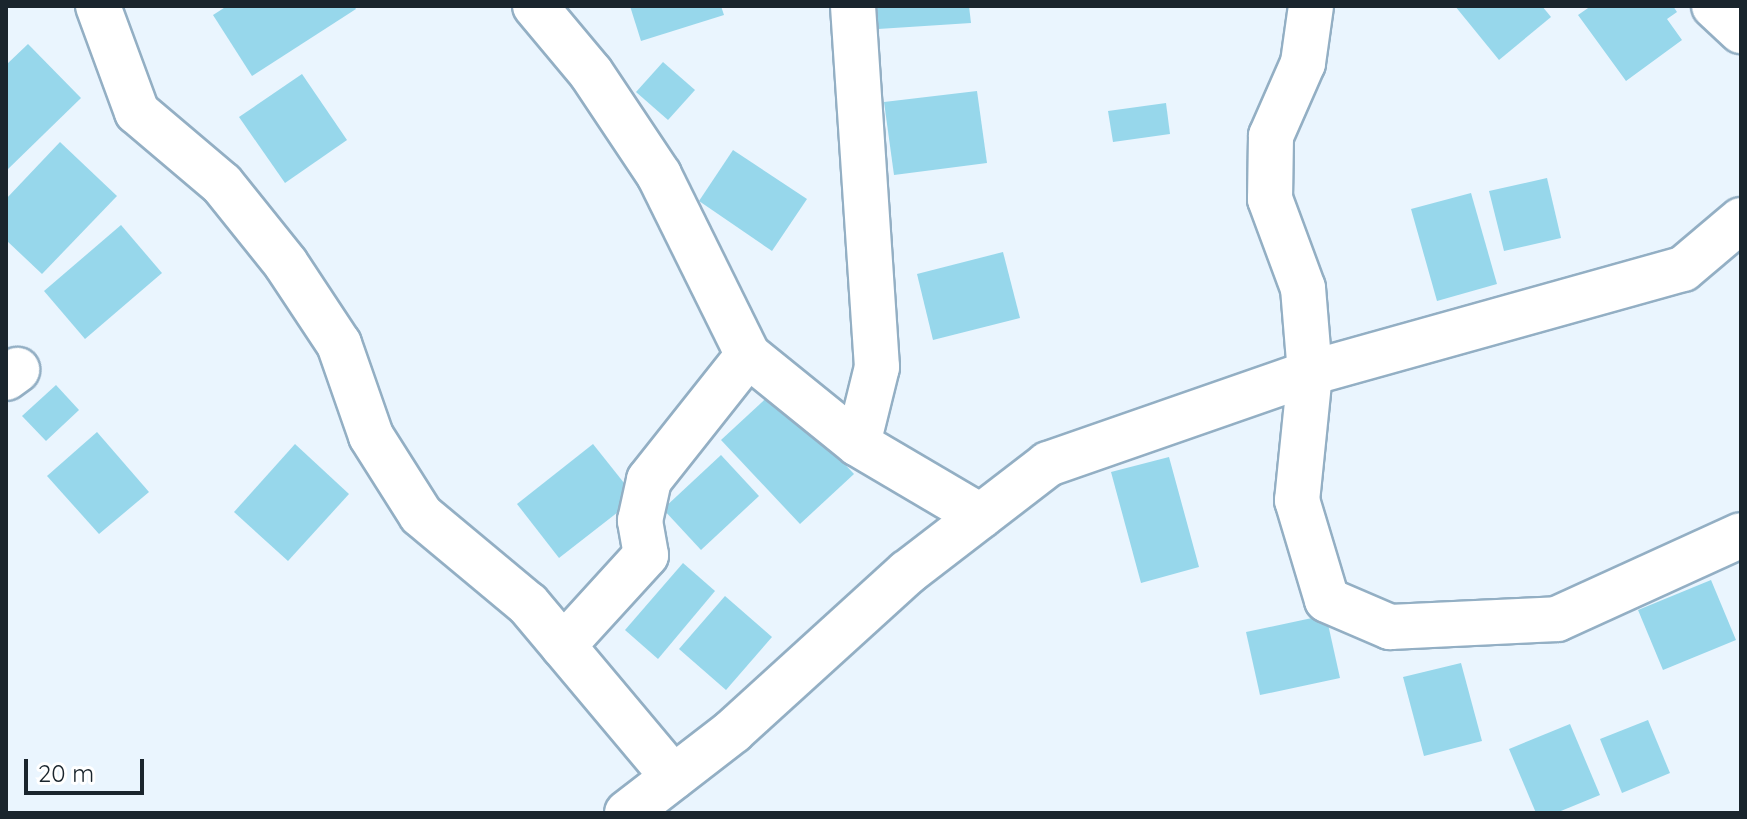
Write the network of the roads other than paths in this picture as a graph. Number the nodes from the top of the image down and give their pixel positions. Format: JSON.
{"nodes":[{"id":1,"x":98,"y":6,"type":"edge"},
{"id":2,"x":535,"y":6,"type":"edge"},
{"id":3,"x":853,"y":6,"type":"edge"},
{"id":4,"x":1311,"y":6,"type":"edge"},
{"id":5,"x":1714,"y":6,"type":"edge"},
{"id":6,"x":1741,"y":31,"type":"edge"},
{"id":7,"x":1741,"y":220,"type":"edge"},
{"id":8,"x":748,"y":355,"type":"junction"},
{"id":9,"x":1310,"y":373,"type":"junction"},
{"id":10,"x":858,"y":444,"type":"junction"},
{"id":11,"x":980,"y":516,"type":"junction"},
{"id":12,"x":1741,"y":535,"type":"edge"},
{"id":13,"x":563,"y":646,"type":"junction"},
{"id":14,"x":673,"y":777,"type":"junction"},
{"id":15,"x":627,"y":813,"type":"edge"}],
"edges":[{"from":1,"to":13,"type":"street"},
{"from":2,"to":8,"type":"street"},
{"from":3,"to":10,"type":"street"},
{"from":4,"to":9,"type":"street"},
{"from":5,"to":6,"type":"street"},
{"from":7,"to":9,"type":"street"},
{"from":8,"to":10,"type":"street"},
{"from":8,"to":13,"type":"street"},
{"from":9,"to":11,"type":"street"},
{"from":9,"to":12,"type":"street"},
{"from":10,"to":11,"type":"street"},
{"from":11,"to":14,"type":"street"},
{"from":13,"to":14,"type":"street"},
{"from":14,"to":15,"type":"street"}]}
